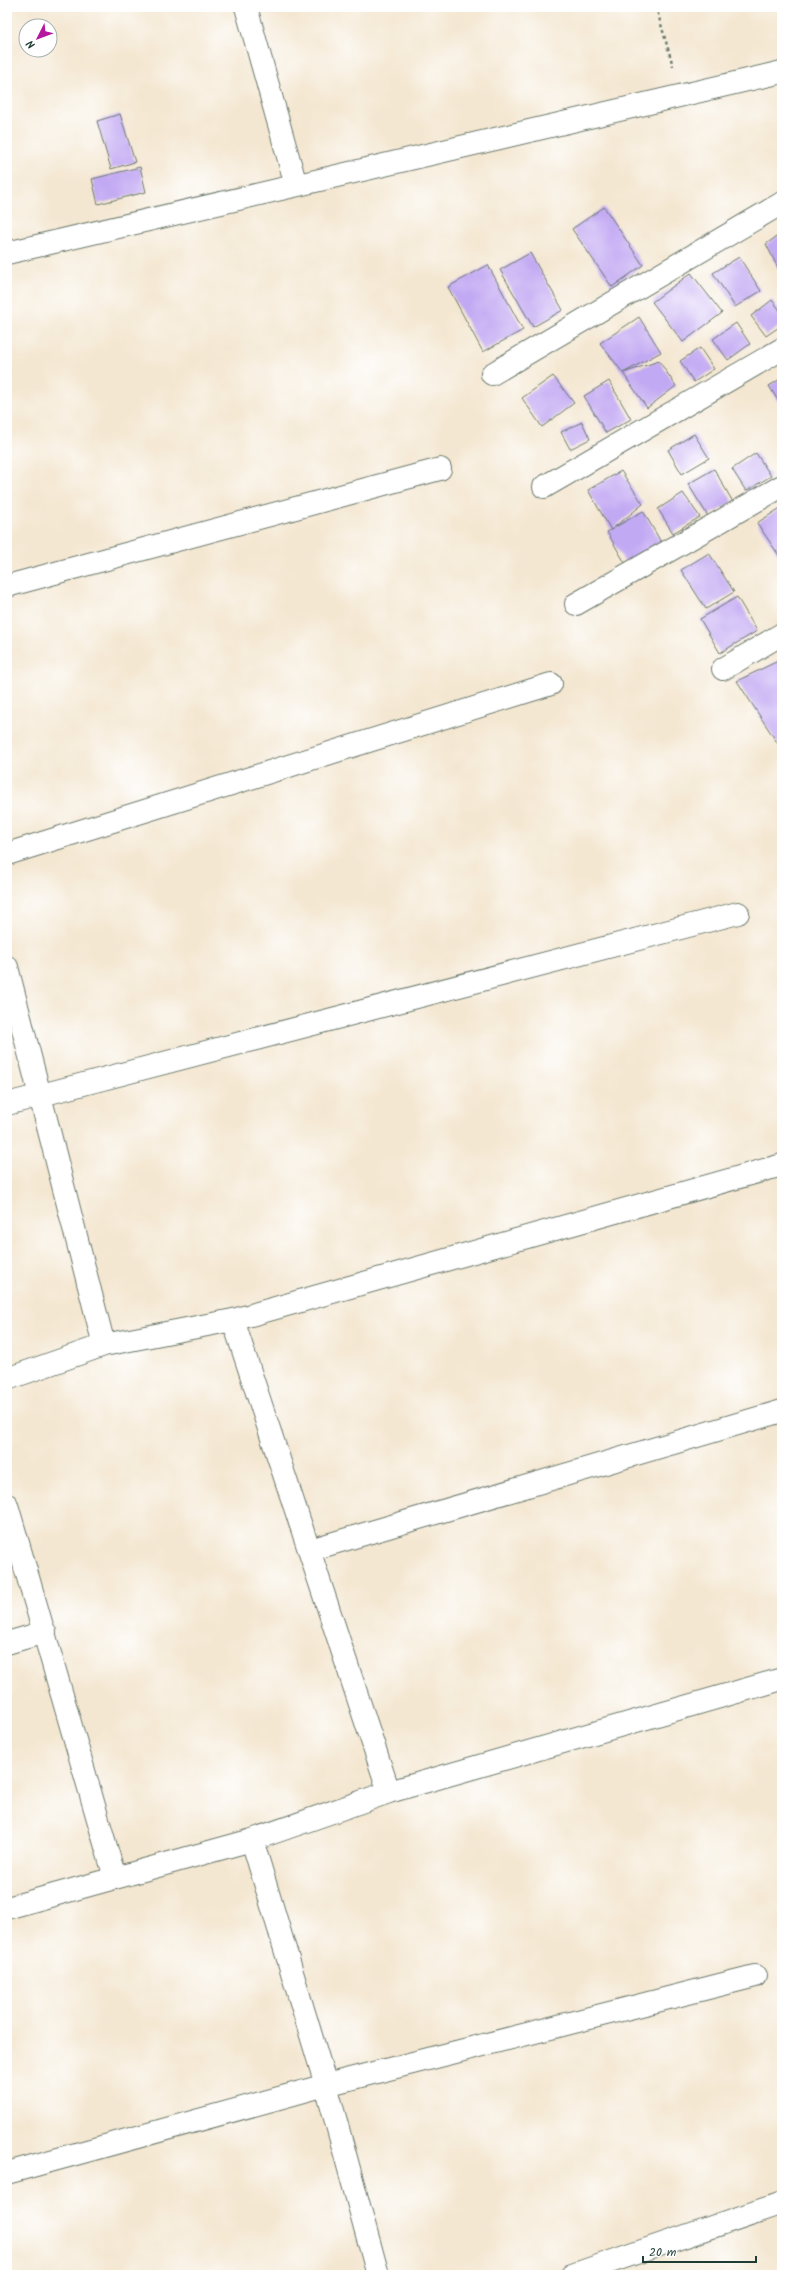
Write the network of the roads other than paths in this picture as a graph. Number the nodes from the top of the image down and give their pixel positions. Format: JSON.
{"nodes":[{"id":1,"x":246,"y":7,"type":"edge"},
{"id":2,"x":782,"y":72,"type":"edge"},
{"id":3,"x":296,"y":185,"type":"junction"},
{"id":4,"x":782,"y":203,"type":"edge"},
{"id":5,"x":7,"y":253,"type":"edge"},
{"id":6,"x":782,"y":349,"type":"edge"},
{"id":7,"x":492,"y":374,"type":"dead end"},
{"id":8,"x":440,"y":469,"type":"dead end"},
{"id":9,"x":782,"y":486,"type":"edge"},
{"id":10,"x":544,"y":487,"type":"dead end"},
{"id":11,"x":7,"y":586,"type":"edge"},
{"id":12,"x":576,"y":604,"type":"dead end"},
{"id":13,"x":782,"y":634,"type":"edge"},
{"id":14,"x":723,"y":669,"type":"dead end"},
{"id":15,"x":551,"y":684,"type":"dead end"},
{"id":16,"x":7,"y":854,"type":"edge"},
{"id":17,"x":738,"y":913,"type":"dead end"},
{"id":18,"x":7,"y":967,"type":"edge"},
{"id":19,"x":39,"y":1094,"type":"junction"},
{"id":20,"x":7,"y":1104,"type":"edge"},
{"id":21,"x":782,"y":1165,"type":"edge"},
{"id":22,"x":233,"y":1320,"type":"junction"},
{"id":23,"x":104,"y":1346,"type":"junction"},
{"id":24,"x":7,"y":1379,"type":"edge"},
{"id":25,"x":782,"y":1411,"type":"edge"},
{"id":26,"x":7,"y":1505,"type":"edge"},
{"id":27,"x":310,"y":1550,"type":"junction"},
{"id":28,"x":45,"y":1632,"type":"junction"},
{"id":29,"x":7,"y":1643,"type":"edge"},
{"id":30,"x":782,"y":1679,"type":"edge"},
{"id":31,"x":390,"y":1792,"type":"junction"},
{"id":32,"x":252,"y":1840,"type":"junction"},
{"id":33,"x":115,"y":1878,"type":"junction"},
{"id":34,"x":7,"y":1908,"type":"edge"},
{"id":35,"x":755,"y":1976,"type":"dead end"},
{"id":36,"x":326,"y":2085,"type":"junction"},
{"id":37,"x":7,"y":2173,"type":"edge"},
{"id":38,"x":782,"y":2203,"type":"edge"},
{"id":39,"x":378,"y":2275,"type":"edge"},
{"id":40,"x":572,"y":2275,"type":"edge"}],
"edges":[{"from":1,"to":3,"type":"street"},
{"from":2,"to":3,"type":"street"},
{"from":3,"to":5,"type":"street"},
{"from":4,"to":7,"type":"street"},
{"from":6,"to":10,"type":"street"},
{"from":8,"to":11,"type":"street"},
{"from":9,"to":12,"type":"street"},
{"from":13,"to":14,"type":"street"},
{"from":15,"to":16,"type":"street"},
{"from":17,"to":19,"type":"street"},
{"from":18,"to":19,"type":"street"},
{"from":19,"to":20,"type":"street"},
{"from":19,"to":23,"type":"street"},
{"from":21,"to":22,"type":"street"},
{"from":22,"to":23,"type":"street"},
{"from":22,"to":27,"type":"street"},
{"from":23,"to":24,"type":"street"},
{"from":25,"to":27,"type":"street"},
{"from":26,"to":28,"type":"street"},
{"from":27,"to":31,"type":"street"},
{"from":28,"to":29,"type":"street"},
{"from":28,"to":33,"type":"street"},
{"from":30,"to":31,"type":"street"},
{"from":31,"to":32,"type":"street"},
{"from":32,"to":33,"type":"street"},
{"from":32,"to":36,"type":"street"},
{"from":33,"to":34,"type":"street"},
{"from":35,"to":36,"type":"street"},
{"from":36,"to":37,"type":"street"},
{"from":36,"to":39,"type":"street"},
{"from":38,"to":40,"type":"street"}]}
